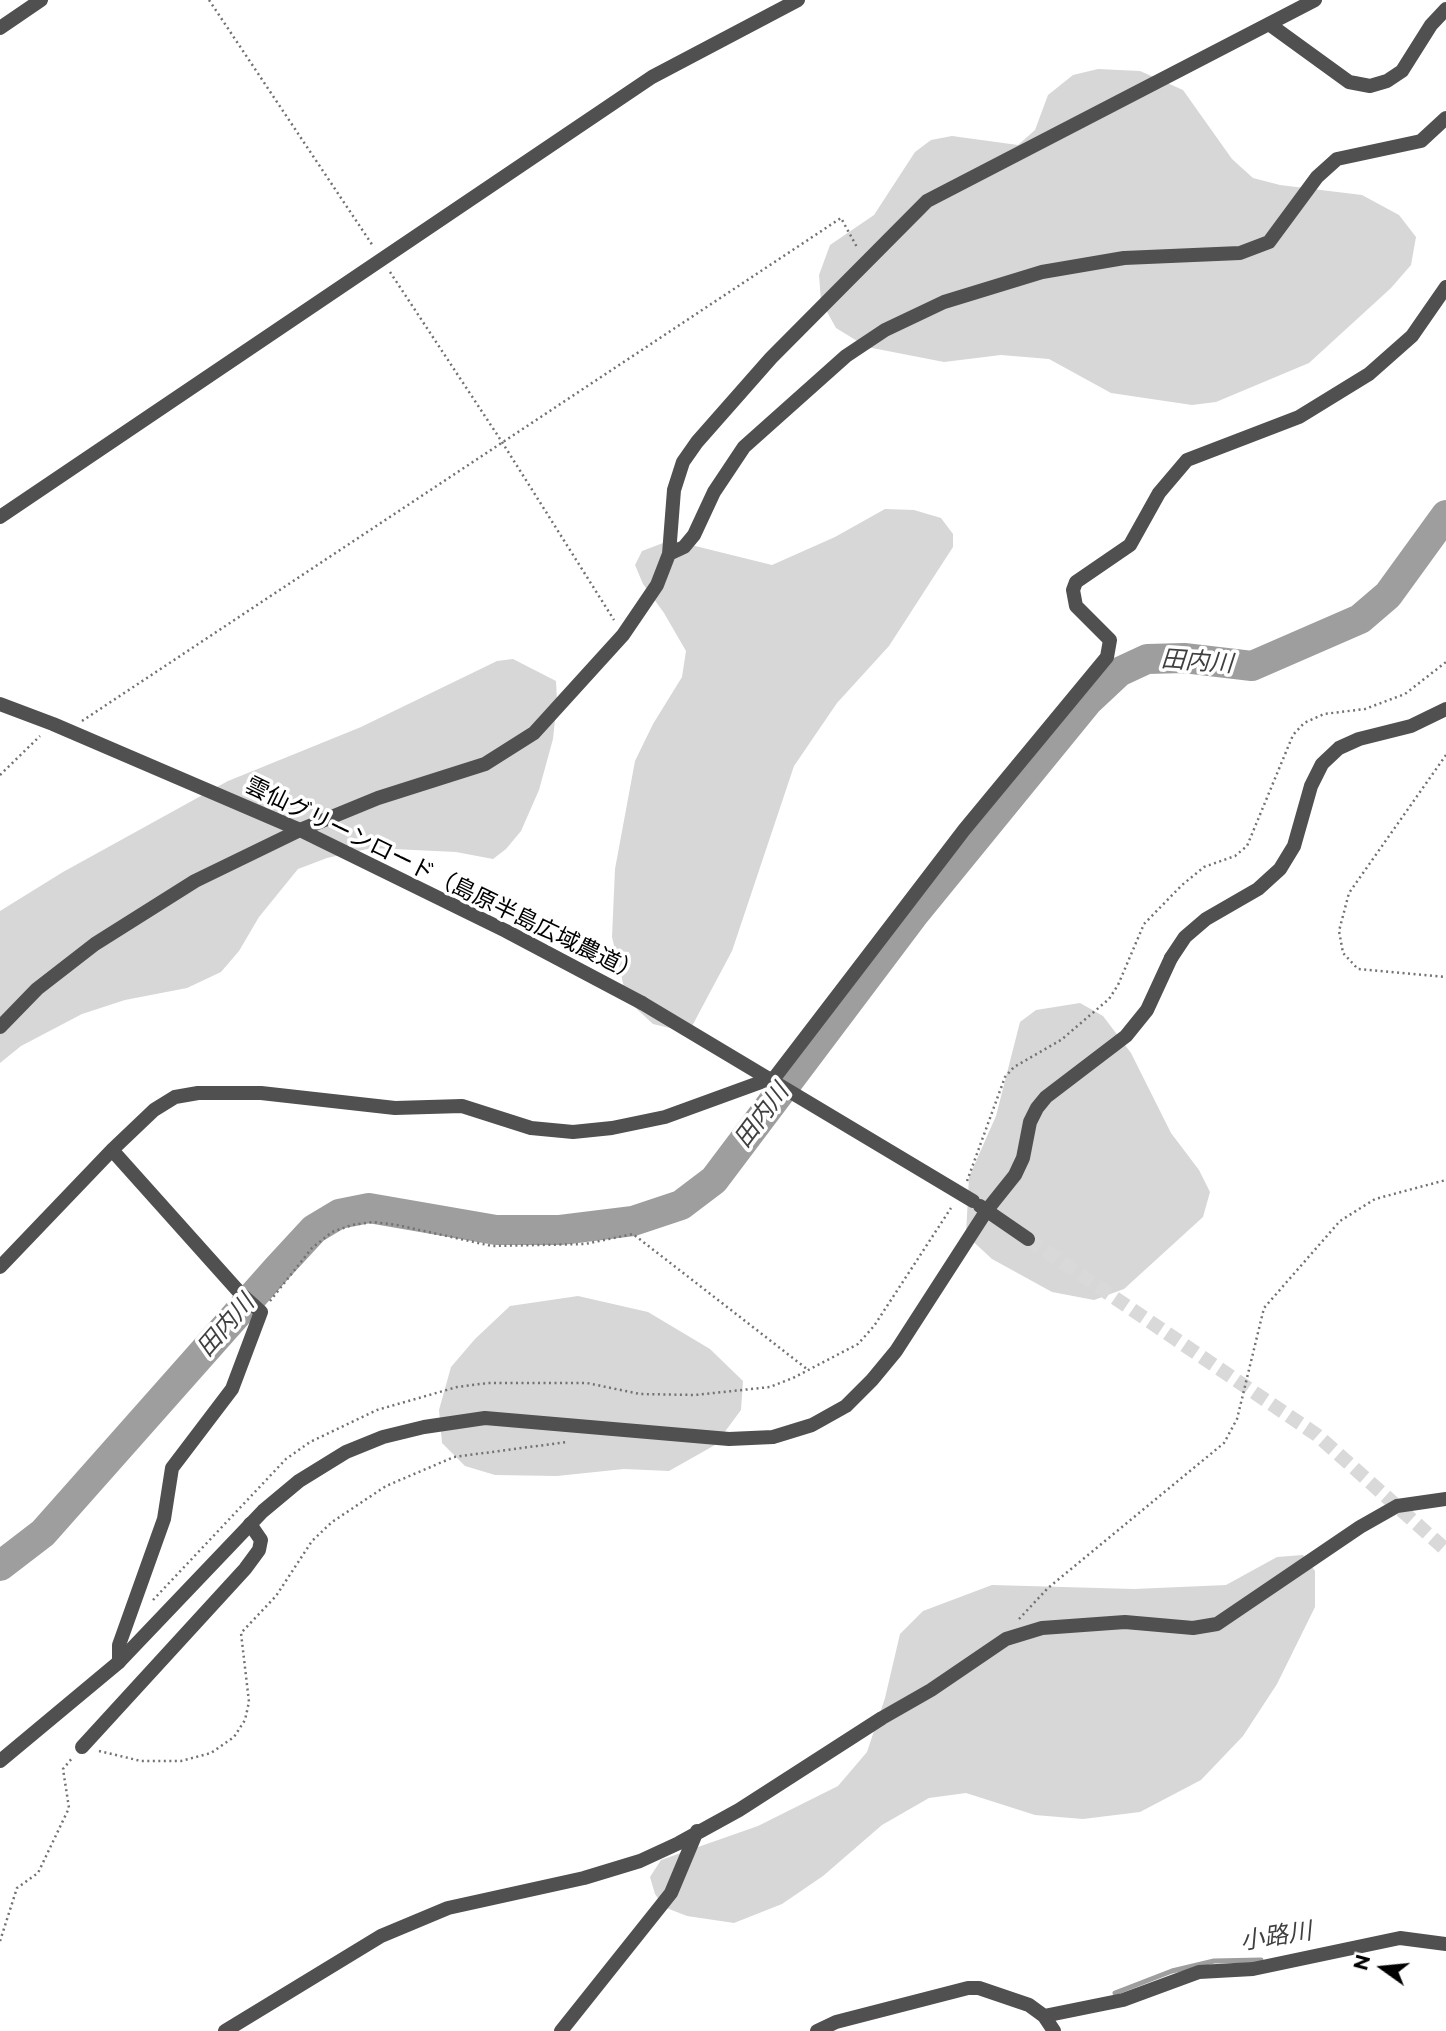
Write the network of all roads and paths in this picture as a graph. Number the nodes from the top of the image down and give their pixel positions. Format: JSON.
{"nodes":[{"id":1,"x":41,"y":0,"type":"edge"},
{"id":2,"x":209,"y":0,"type":"edge"},
{"id":3,"x":798,"y":0,"type":"edge"},
{"id":4,"x":1315,"y":0,"type":"edge"},
{"id":5,"x":1446,"y":9,"type":"edge"},
{"id":6,"x":1269,"y":24,"type":"junction"},
{"id":7,"x":0,"y":28,"type":"edge"},
{"id":8,"x":1446,"y":118,"type":"edge"},
{"id":9,"x":380,"y":258,"type":"junction"},
{"id":10,"x":865,"y":261,"type":"junction"},
{"id":11,"x":1446,"y":286,"type":"edge"},
{"id":12,"x":502,"y":442,"type":"junction"},
{"id":13,"x":0,"y":517,"type":"edge"},
{"id":14,"x":669,"y":554,"type":"junction"},
{"id":15,"x":623,"y":635,"type":"junction"},
{"id":16,"x":1446,"y":662,"type":"edge"},
{"id":17,"x":0,"y":704,"type":"edge"},
{"id":18,"x":1446,"y":709,"type":"edge"},
{"id":19,"x":53,"y":724,"type":"junction"},
{"id":20,"x":68,"y":730,"type":"junction"},
{"id":21,"x":1446,"y":755,"type":"edge"},
{"id":22,"x":0,"y":775,"type":"edge"},
{"id":23,"x":300,"y":830,"type":"junction"},
{"id":24,"x":1446,"y":978,"type":"edge"},
{"id":25,"x":0,"y":1027,"type":"edge"},
{"id":26,"x":113,"y":1150,"type":"junction"},
{"id":27,"x":1446,"y":1180,"type":"edge"},
{"id":28,"x":967,"y":1182,"type":"dead end"},
{"id":29,"x":954,"y":1203,"type":"dead end"},
{"id":30,"x":987,"y":1210,"type":"junction"},
{"id":31,"x":1028,"y":1239,"type":"tunnel mouth"},
{"id":32,"x":0,"y":1267,"type":"edge"},
{"id":33,"x":260,"y":1311,"type":"junction"},
{"id":34,"x":807,"y":1369,"type":"junction"},
{"id":35,"x":582,"y":1425,"type":"junction"},
{"id":36,"x":1446,"y":1499,"type":"edge"},
{"id":37,"x":250,"y":1524,"type":"junction"},
{"id":38,"x":149,"y":1604,"type":"dead end"},
{"id":39,"x":1006,"y":1639,"type":"junction"},
{"id":40,"x":119,"y":1662,"type":"junction"},
{"id":41,"x":82,"y":1747,"type":"junction"},
{"id":42,"x":0,"y":1760,"type":"edge"},
{"id":43,"x":697,"y":1832,"type":"junction"},
{"id":44,"x":0,"y":1941,"type":"edge"},
{"id":45,"x":1446,"y":1944,"type":"edge"},
{"id":46,"x":1044,"y":2016,"type":"junction"},
{"id":47,"x":226,"y":2031,"type":"edge"},
{"id":48,"x":561,"y":2031,"type":"edge"},
{"id":49,"x":817,"y":2031,"type":"edge"},
{"id":50,"x":1054,"y":2031,"type":"edge"}],
"edges":[{"from":1,"to":7,"type":"street"},
{"from":2,"to":9,"type":"path"},
{"from":3,"to":9,"type":"street"},
{"from":4,"to":6,"type":"street"},
{"from":5,"to":6,"type":"street"},
{"from":6,"to":10,"type":"street"},
{"from":8,"to":14,"type":"street"},
{"from":9,"to":12,"type":"path"},
{"from":9,"to":13,"type":"street"},
{"from":10,"to":12,"type":"path"},
{"from":10,"to":14,"type":"street"},
{"from":11,"to":26,"type":"street"},
{"from":12,"to":15,"type":"path"},
{"from":12,"to":20,"type":"path"},
{"from":14,"to":15,"type":"street"},
{"from":15,"to":23,"type":"street"},
{"from":16,"to":28,"type":"path"},
{"from":17,"to":19,"type":"street","name":"雲仙グリーンロード（島原半島広域農道）"},
{"from":18,"to":30,"type":"street"},
{"from":19,"to":20,"type":"street","name":"雲仙グリーンロード（島原半島広域農道）"},
{"from":19,"to":22,"type":"path"},
{"from":20,"to":23,"type":"street","name":"雲仙グリーンロード（島原半島広域農道）"},
{"from":21,"to":24,"type":"path"},
{"from":23,"to":25,"type":"street"},
{"from":23,"to":30,"type":"street","name":"雲仙グリーンロード（島原半島広域農道）","bridge":true},
{"from":26,"to":32,"type":"street"},
{"from":26,"to":33,"type":"street"},
{"from":27,"to":39,"type":"path"},
{"from":29,"to":34,"type":"path"},
{"from":30,"to":31,"type":"street","name":"雲仙グリーンロード（島原半島広域農道）"},
{"from":30,"to":35,"type":"street"},
{"from":33,"to":34,"type":"path"},
{"from":33,"to":40,"type":"street"},
{"from":34,"to":38,"type":"path"},
{"from":35,"to":37,"type":"street"},
{"from":35,"to":41,"type":"path"},
{"from":36,"to":39,"type":"street"},
{"from":37,"to":40,"type":"street"},
{"from":37,"to":41,"type":"street"},
{"from":39,"to":43,"type":"street"},
{"from":40,"to":42,"type":"street"},
{"from":41,"to":44,"type":"path"},
{"from":43,"to":47,"type":"street"},
{"from":43,"to":48,"type":"street"},
{"from":45,"to":46,"type":"street"},
{"from":46,"to":49,"type":"street"},
{"from":46,"to":50,"type":"street"}]}
